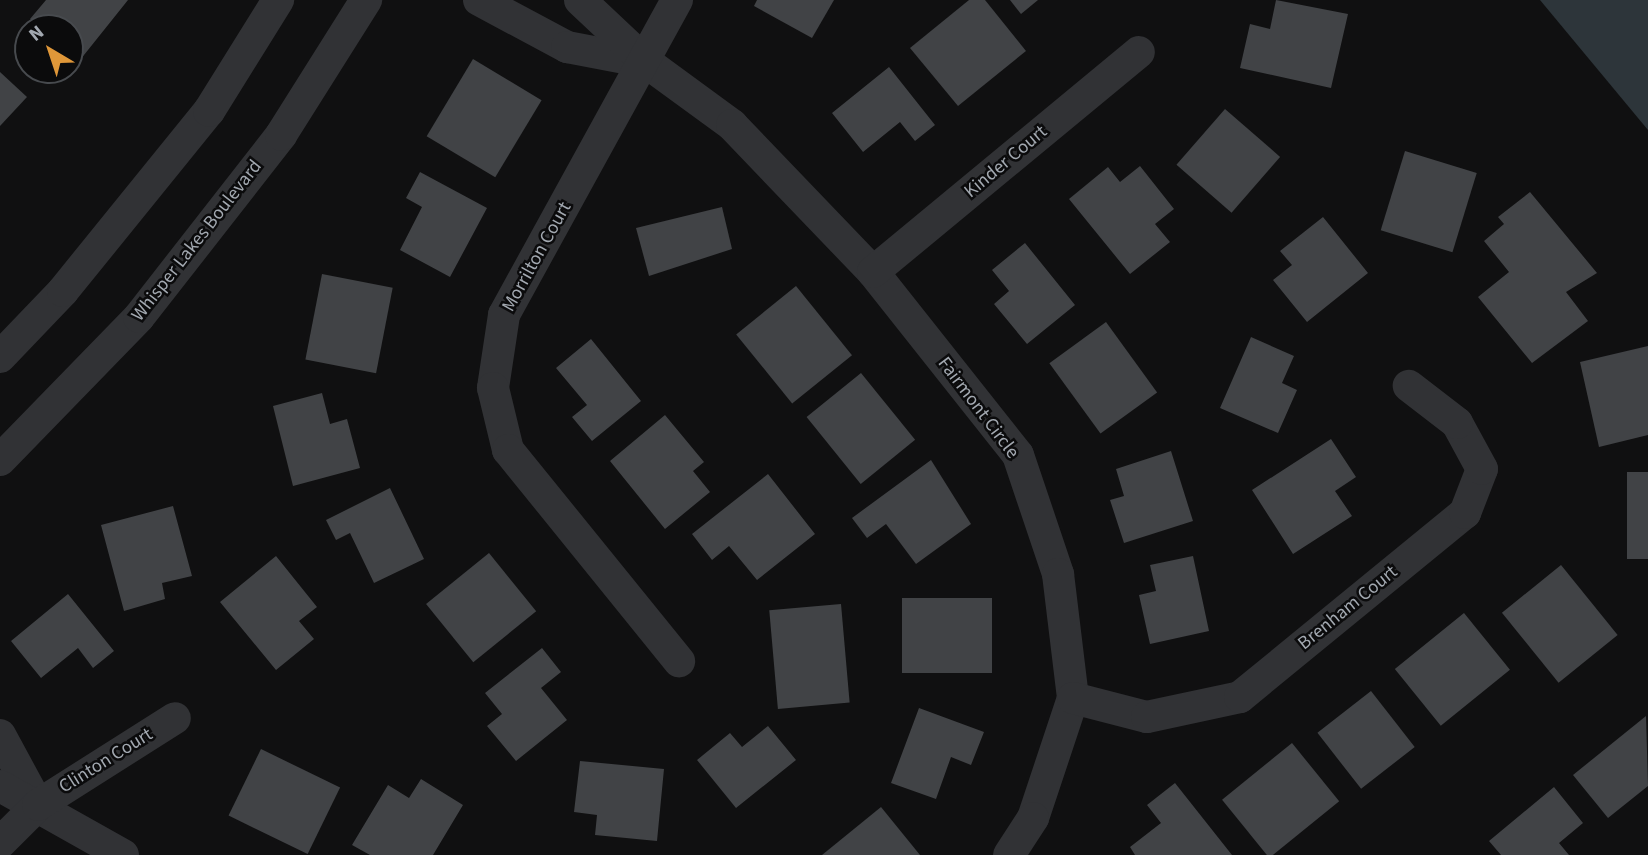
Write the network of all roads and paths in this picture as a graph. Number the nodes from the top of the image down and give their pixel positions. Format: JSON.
{"nodes":[{"id":1,"x":278,"y":0,"type":"edge"},
{"id":2,"x":366,"y":0,"type":"edge"},
{"id":3,"x":479,"y":0,"type":"edge"},
{"id":4,"x":580,"y":0,"type":"edge"},
{"id":5,"x":677,"y":0,"type":"edge"},
{"id":6,"x":1139,"y":52,"type":"dead end"},
{"id":7,"x":646,"y":62,"type":"junction"},
{"id":8,"x":873,"y":272,"type":"junction"},
{"id":9,"x":0,"y":357,"type":"edge"},
{"id":10,"x":1409,"y":386,"type":"dead end"},
{"id":11,"x":0,"y":460,"type":"edge"},
{"id":12,"x":679,"y":661,"type":"dead end"},
{"id":13,"x":1073,"y":698,"type":"junction"},
{"id":14,"x":175,"y":718,"type":"dead end"},
{"id":15,"x":0,"y":735,"type":"edge"},
{"id":16,"x":0,"y":786,"type":"edge"},
{"id":17,"x":38,"y":805,"type":"junction"},
{"id":18,"x":0,"y":844,"type":"edge"},
{"id":19,"x":123,"y":855,"type":"edge"},
{"id":20,"x":1009,"y":855,"type":"edge"}],
"edges":[{"from":1,"to":9,"type":"street"},
{"from":2,"to":11,"type":"street","name":"Whisper Lakes Boulevard"},
{"from":3,"to":7,"type":"street","name":"Fairmont Circle"},
{"from":4,"to":7,"type":"street","name":"Fairmont Circle"},
{"from":5,"to":7,"type":"street","name":"Morrilton Court"},
{"from":6,"to":8,"type":"street","name":"Kinder Court"},
{"from":7,"to":8,"type":"street","name":"Fairmont Circle"},
{"from":7,"to":12,"type":"street","name":"Morrilton Court"},
{"from":8,"to":13,"type":"street","name":"Fairmont Circle"},
{"from":10,"to":13,"type":"street","name":"Brenham Court"},
{"from":13,"to":20,"type":"street","name":"Fairmont Circle"},
{"from":14,"to":17,"type":"street","name":"Clinton Court"},
{"from":15,"to":17,"type":"street"},
{"from":16,"to":17,"type":"street"},
{"from":17,"to":18,"type":"street","name":"Clinton Court"},
{"from":17,"to":19,"type":"street"}]}
